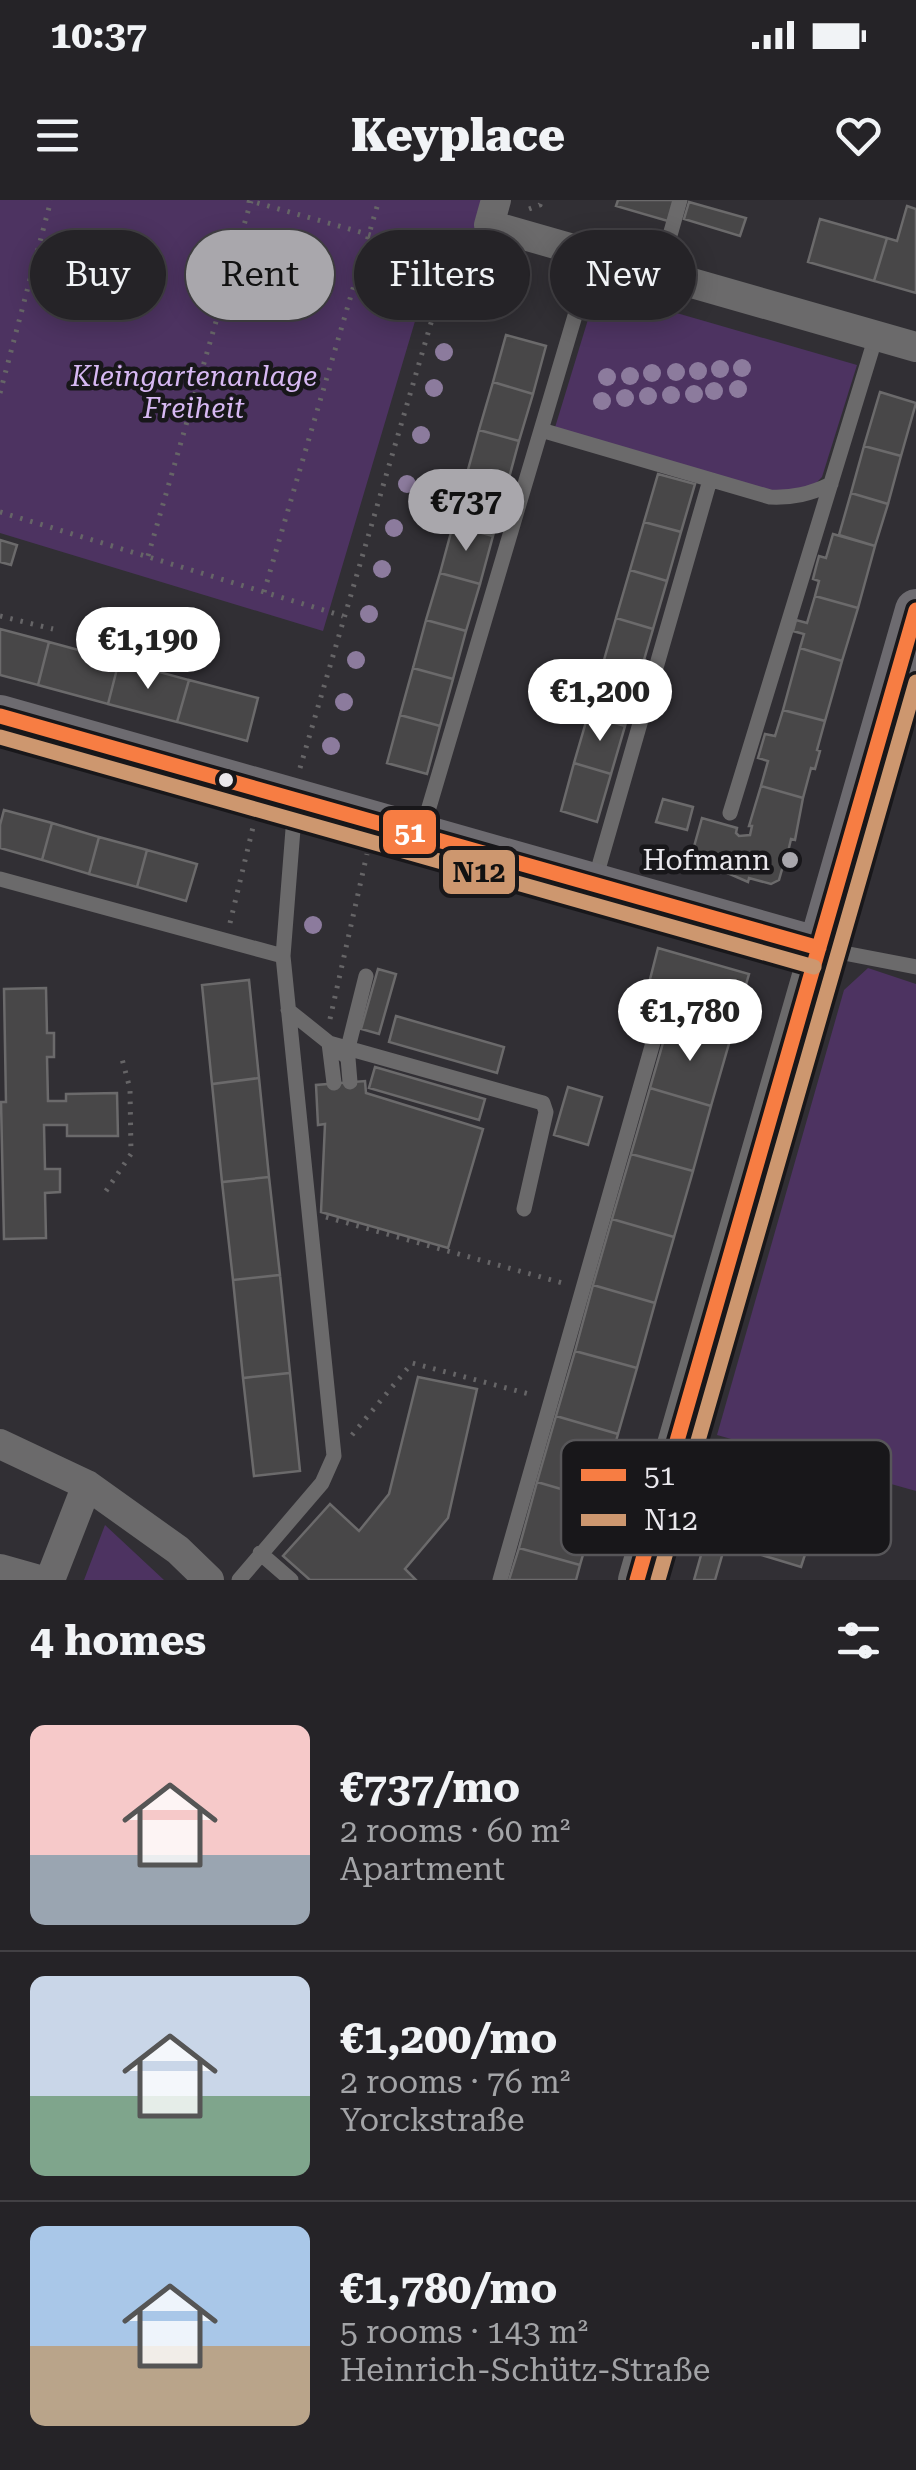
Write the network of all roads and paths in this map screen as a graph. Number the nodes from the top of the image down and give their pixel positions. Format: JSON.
{"nodes":[{"id":1,"x":51,"y":200,"type":"edge"},
{"id":2,"x":249,"y":200,"type":"edge"},
{"id":3,"x":379,"y":200,"type":"edge"},
{"id":4,"x":680,"y":200,"type":"edge"},
{"id":5,"x":493,"y":213,"type":"edge"},
{"id":6,"x":354,"y":230,"type":"edge"},
{"id":7,"x":369,"y":230,"type":"edge"},
{"id":8,"x":671,"y":230,"type":"edge"},
{"id":9,"x":550,"y":237,"type":"edge"},
{"id":10,"x":354,"y":282,"type":"edge"},
{"id":11,"x":696,"y":285,"type":"edge"},
{"id":12,"x":433,"y":320,"type":"edge"},
{"id":13,"x":574,"y":320,"type":"edge"},
{"id":14,"x":876,"y":336,"type":"junction"},
{"id":15,"x":916,"y":347,"type":"edge"},
{"id":16,"x":0,"y":393,"type":"edge"},
{"id":17,"x":541,"y":430,"type":"junction"},
{"id":18,"x":710,"y":480,"type":"junction"},
{"id":19,"x":831,"y":484,"type":"junction"},
{"id":20,"x":0,"y":512,"type":"edge"},
{"id":21,"x":148,"y":556,"type":"junction"},
{"id":22,"x":264,"y":592,"type":"junction"},
{"id":23,"x":916,"y":610,"type":"edge"},
{"id":24,"x":0,"y":616,"type":"edge"},
{"id":25,"x":344,"y":616,"type":"junction"},
{"id":26,"x":53,"y":629,"type":"dead end"},
{"id":27,"x":0,"y":716,"type":"edge"},
{"id":28,"x":277,"y":806,"type":"junction"},
{"id":29,"x":730,"y":813,"type":"dead end"},
{"id":30,"x":374,"y":822,"type":"junction"},
{"id":31,"x":421,"y":835,"type":"junction"},
{"id":32,"x":0,"y":880,"type":"edge"},
{"id":33,"x":594,"y":884,"type":"junction"},
{"id":34,"x":226,"y":940,"type":"junction"},
{"id":35,"x":819,"y":948,"type":"junction"},
{"id":36,"x":283,"y":956,"type":"junction"},
{"id":37,"x":916,"y":968,"type":"edge"},
{"id":38,"x":366,"y":976,"type":"dead end"},
{"id":39,"x":288,"y":1010,"type":"junction"},
{"id":40,"x":656,"y":1032,"type":"dead end"},
{"id":41,"x":329,"y":1043,"type":"junction"},
{"id":42,"x":348,"y":1048,"type":"junction"},
{"id":43,"x":121,"y":1055,"type":"dead end"},
{"id":44,"x":342,"y":1083,"type":"dead end"},
{"id":45,"x":106,"y":1191,"type":"dead end"},
{"id":46,"x":524,"y":1210,"type":"dead end"},
{"id":47,"x":309,"y":1212,"type":"junction"},
{"id":48,"x":583,"y":1289,"type":"junction"},
{"id":49,"x":551,"y":1399,"type":"junction"},
{"id":50,"x":677,"y":1440,"type":"edge"},
{"id":51,"x":0,"y":1444,"type":"edge"},
{"id":52,"x":334,"y":1456,"type":"junction"},
{"id":53,"x":86,"y":1485,"type":"junction"},
{"id":54,"x":260,"y":1553,"type":"junction"},
{"id":55,"x":644,"y":1555,"type":"edge"},
{"id":56,"x":0,"y":1568,"type":"edge"},
{"id":57,"x":38,"y":1580,"type":"edge"},
{"id":58,"x":50,"y":1580,"type":"edge"},
{"id":59,"x":209,"y":1580,"type":"edge"},
{"id":60,"x":239,"y":1580,"type":"edge"},
{"id":61,"x":292,"y":1580,"type":"edge"},
{"id":62,"x":500,"y":1580,"type":"edge"},
{"id":63,"x":637,"y":1580,"type":"edge"}],
"edges":[{"from":1,"to":16,"type":"path"},
{"from":2,"to":6,"type":"path"},
{"from":2,"to":21,"type":"path"},
{"from":3,"to":7,"type":"path"},
{"from":4,"to":8,"type":"lane"},
{"from":5,"to":9,"type":"street"},
{"from":10,"to":22,"type":"path"},
{"from":11,"to":14,"type":"street"},
{"from":12,"to":25,"type":"path"},
{"from":13,"to":17,"type":"lane"},
{"from":14,"to":15,"type":"street"},
{"from":14,"to":19,"type":"lane"},
{"from":17,"to":18,"type":"lane"},
{"from":17,"to":31,"type":"lane"},
{"from":18,"to":19,"type":"lane"},
{"from":18,"to":33,"type":"lane"},
{"from":19,"to":29,"type":"lane"},
{"from":20,"to":21,"type":"path"},
{"from":21,"to":22,"type":"path"},
{"from":22,"to":25,"type":"path"},
{"from":23,"to":35,"type":"main road"},
{"from":24,"to":26,"type":"path"},
{"from":25,"to":28,"type":"path"},
{"from":27,"to":28,"type":"main road"},
{"from":28,"to":30,"type":"main road"},
{"from":28,"to":34,"type":"path"},
{"from":28,"to":36,"type":"lane"},
{"from":30,"to":31,"type":"main road"},
{"from":30,"to":41,"type":"path"},
{"from":31,"to":33,"type":"main road"},
{"from":32,"to":34,"type":"lane"},
{"from":33,"to":35,"type":"main road"},
{"from":34,"to":36,"type":"lane"},
{"from":35,"to":37,"type":"lane"},
{"from":35,"to":50,"type":"street"},
{"from":36,"to":39,"type":"lane"},
{"from":38,"to":42,"type":"lane"},
{"from":39,"to":41,"type":"lane"},
{"from":39,"to":47,"type":"lane"},
{"from":40,"to":48,"type":"lane"},
{"from":41,"to":42,"type":"lane"},
{"from":41,"to":44,"type":"lane"},
{"from":42,"to":46,"type":"lane"},
{"from":43,"to":45,"type":"path"},
{"from":47,"to":48,"type":"path"},
{"from":47,"to":52,"type":"lane"},
{"from":48,"to":49,"type":"lane"},
{"from":49,"to":52,"type":"path"},
{"from":49,"to":62,"type":"lane"},
{"from":51,"to":53,"type":"street"},
{"from":52,"to":54,"type":"lane"},
{"from":53,"to":58,"type":"street"},
{"from":53,"to":59,"type":"street"},
{"from":54,"to":60,"type":"lane"},
{"from":54,"to":61,"type":"lane"},
{"from":55,"to":63,"type":"street"},
{"from":56,"to":57,"type":"street"}]}
